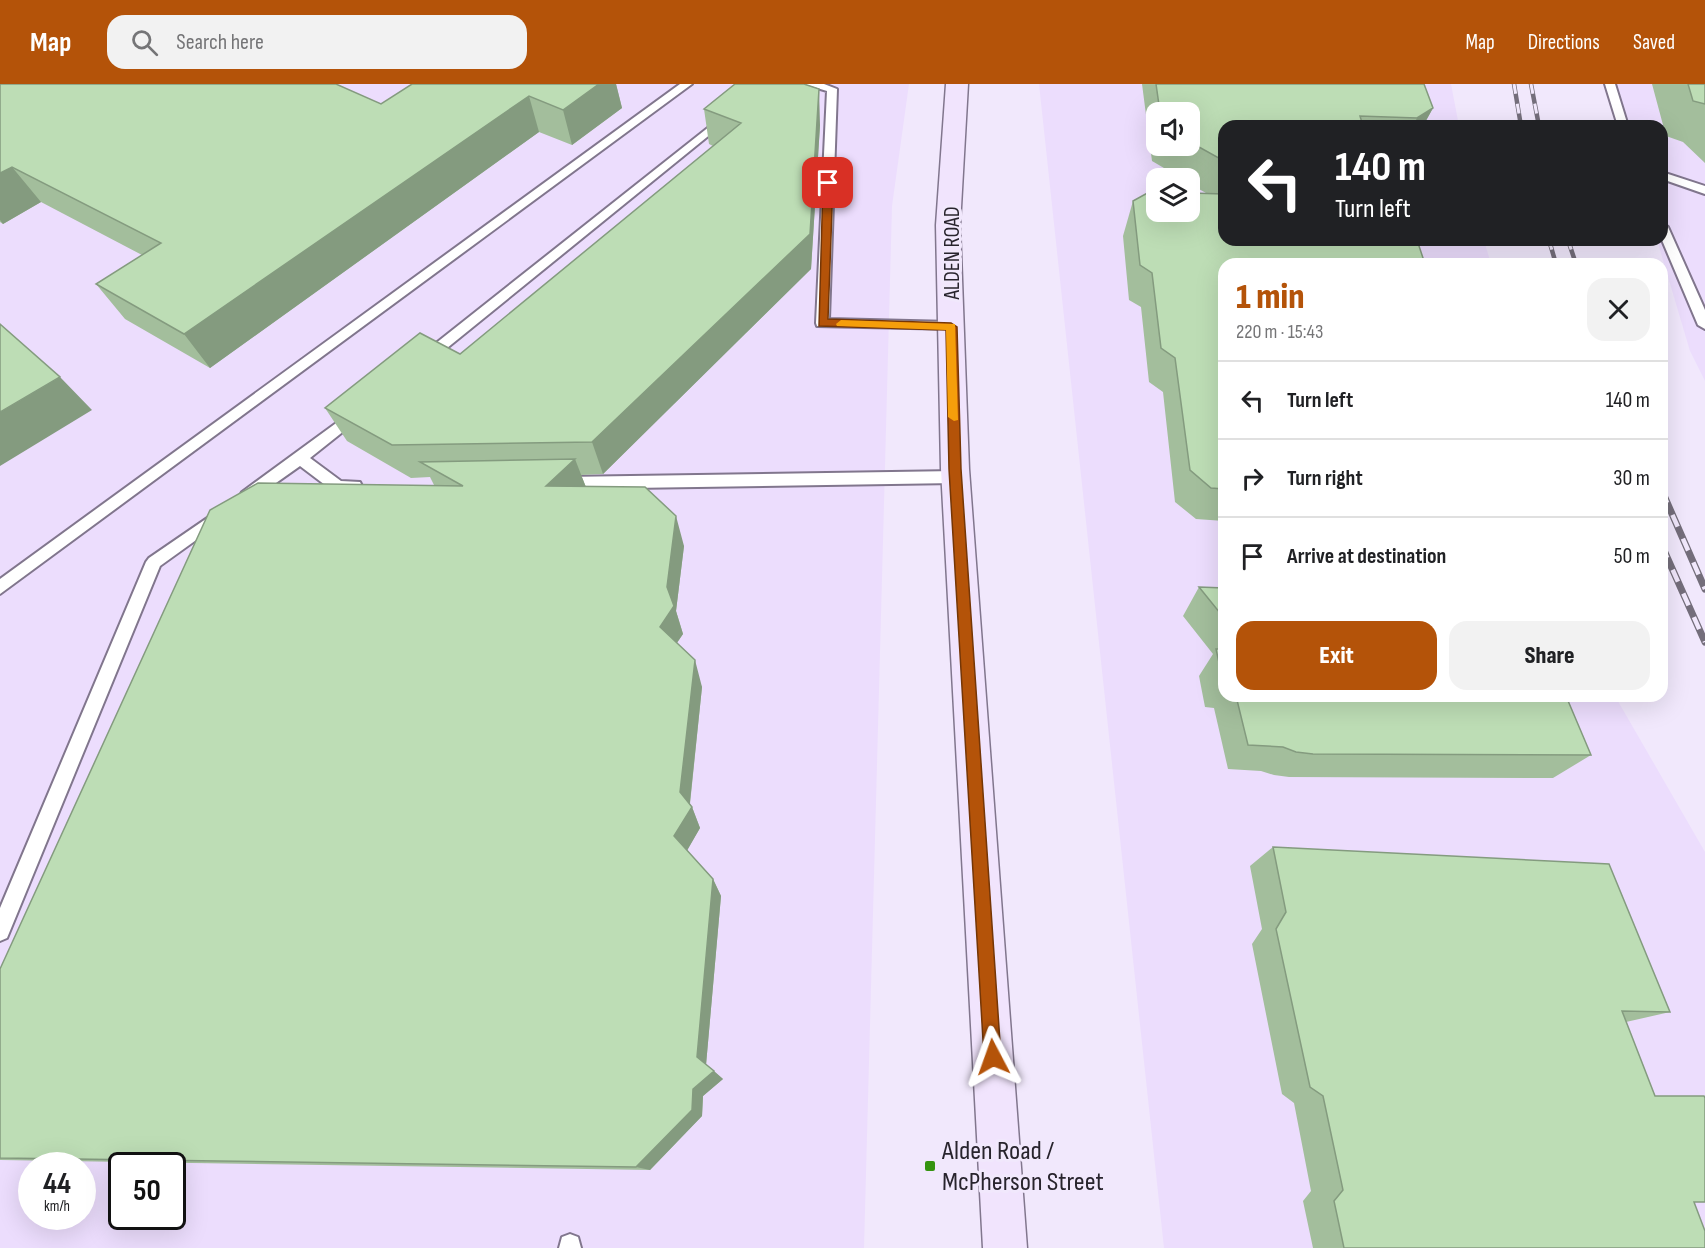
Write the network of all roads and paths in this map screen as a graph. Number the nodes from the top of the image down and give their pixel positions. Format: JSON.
{"nodes":[{"id":1,"x":687,"y":84,"type":"edge"},
{"id":2,"x":809,"y":84,"type":"edge"},
{"id":3,"x":957,"y":84,"type":"edge"},
{"id":4,"x":1610,"y":84,"type":"edge"},
{"id":5,"x":739,"y":106,"type":"edge"},
{"id":6,"x":1621,"y":120,"type":"edge"},
{"id":7,"x":1668,"y":177,"type":"edge"},
{"id":8,"x":1705,"y":190,"type":"edge"},
{"id":9,"x":1668,"y":241,"type":"edge"},
{"id":10,"x":1705,"y":325,"type":"edge"},
{"id":11,"x":951,"y":327,"type":"junction"},
{"id":12,"x":412,"y":369,"type":"edge"},
{"id":13,"x":366,"y":406,"type":"edge"},
{"id":14,"x":300,"y":458,"type":"junction"},
{"id":15,"x":956,"y":477,"type":"junction"},
{"id":16,"x":547,"y":484,"type":"edge"},
{"id":17,"x":373,"y":486,"type":"edge"},
{"id":18,"x":0,"y":588,"type":"edge"},
{"id":19,"x":0,"y":930,"type":"edge"},
{"id":20,"x":1005,"y":1248,"type":"edge"}],
"edges":[{"from":1,"to":18,"type":"lane"},
{"from":2,"to":11,"type":"lane"},
{"from":3,"to":11,"type":"main road","name":"ALDEN ROAD"},
{"from":4,"to":6,"type":"lane"},
{"from":5,"to":12,"type":"lane"},
{"from":7,"to":8,"type":"lane"},
{"from":9,"to":10,"type":"lane"},
{"from":11,"to":15,"type":"main road","name":"ALDEN ROAD"},
{"from":13,"to":14,"type":"lane"},
{"from":14,"to":17,"type":"lane"},
{"from":14,"to":19,"type":"lane"},
{"from":15,"to":16,"type":"lane"},
{"from":15,"to":20,"type":"main road","name":"ALDEN ROAD"}]}
